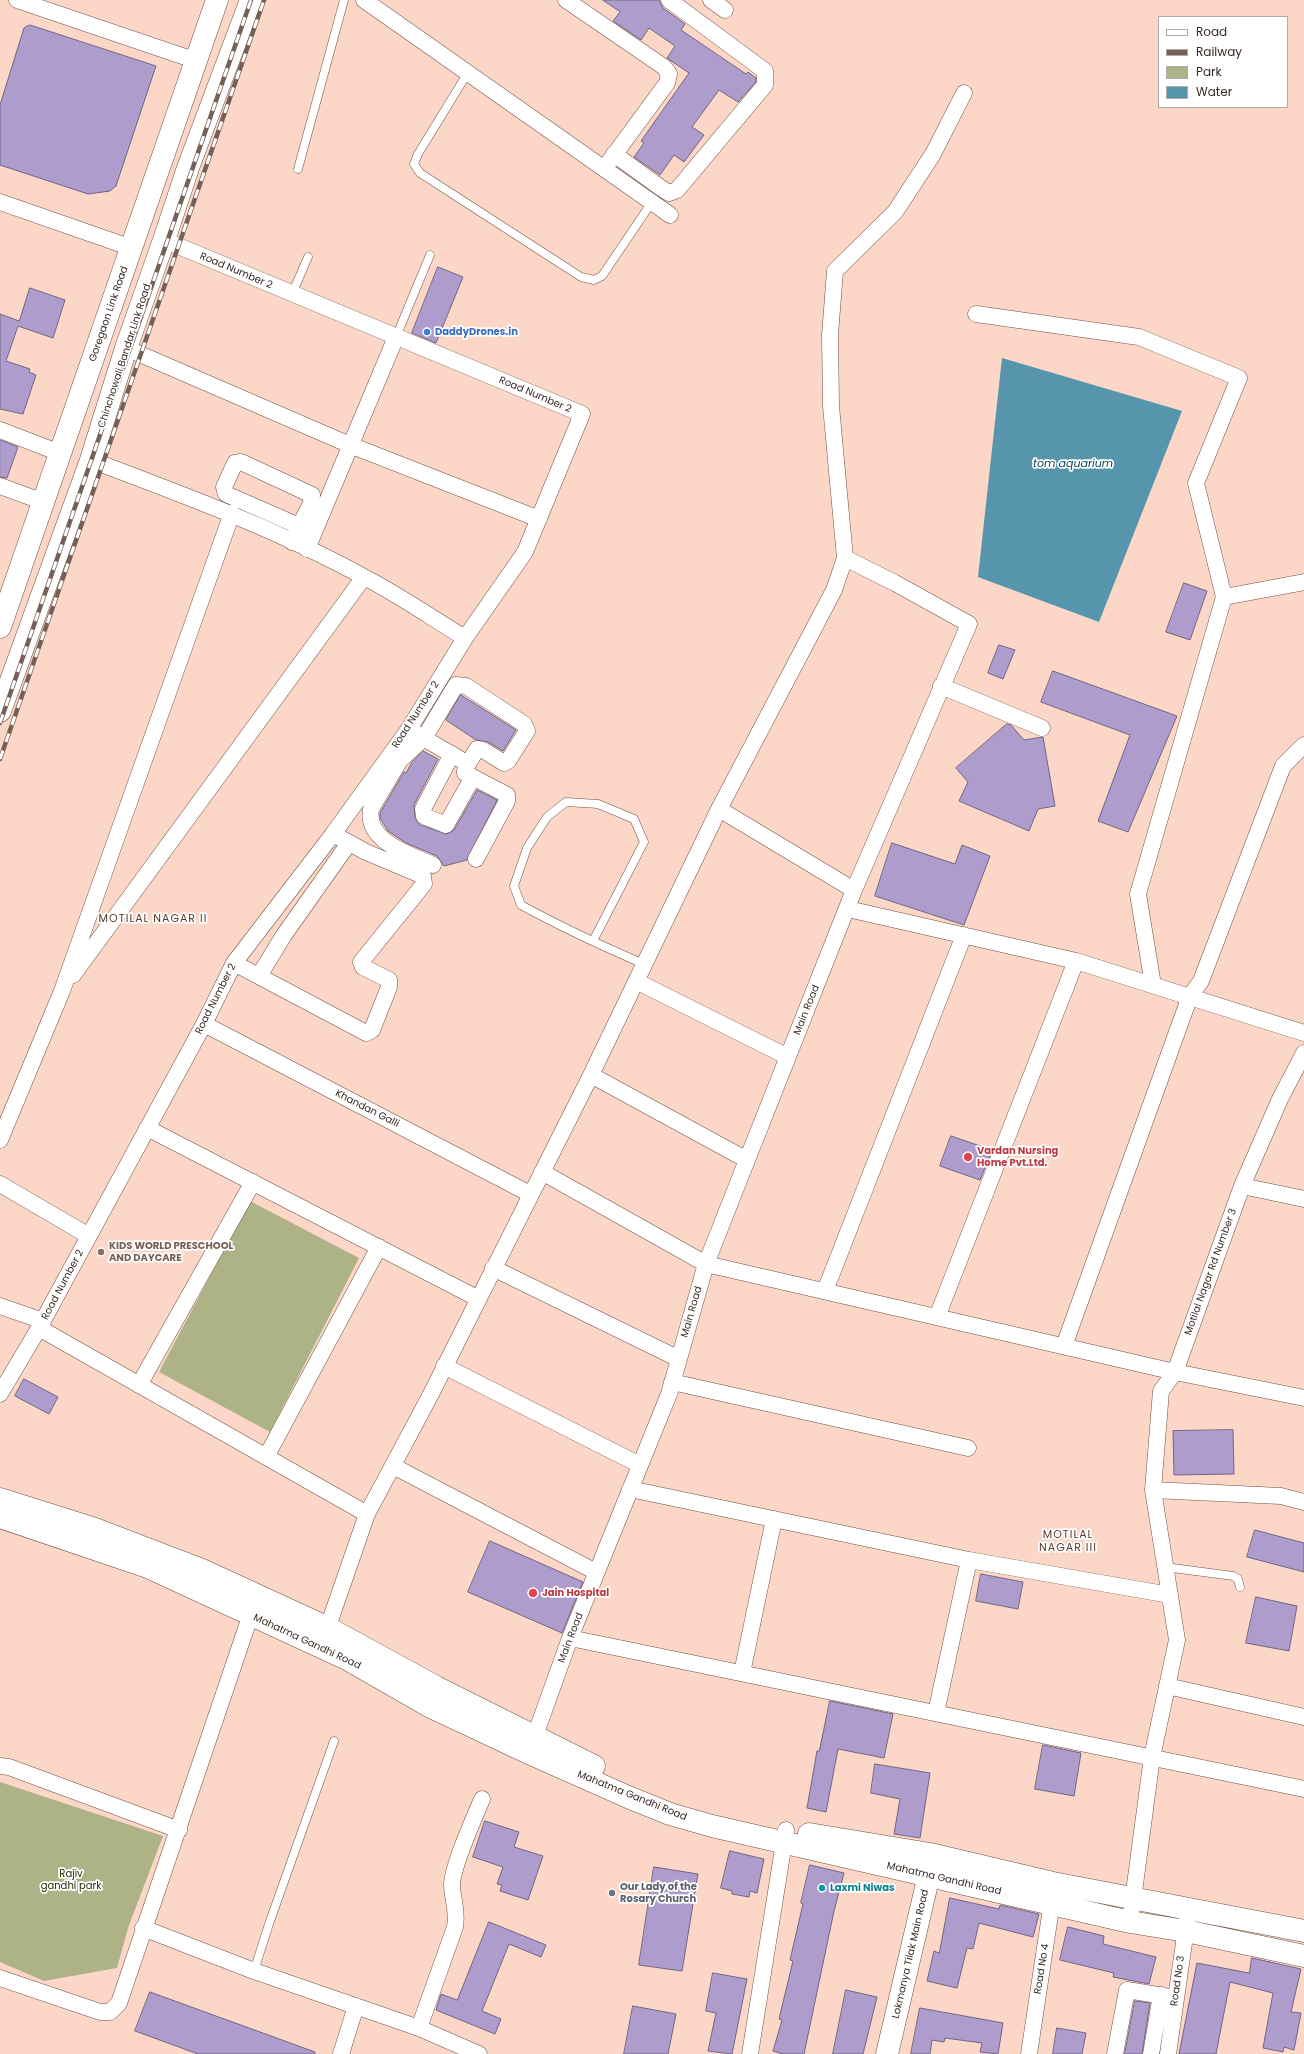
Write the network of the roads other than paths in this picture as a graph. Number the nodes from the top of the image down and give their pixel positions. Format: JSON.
{"nodes":[{"id":1,"x":17,"y":0,"type":"edge"},
{"id":2,"x":217,"y":0,"type":"edge"},
{"id":3,"x":250,"y":0,"type":"edge"},
{"id":4,"x":344,"y":0,"type":"edge"},
{"id":5,"x":566,"y":0,"type":"edge"},
{"id":6,"x":669,"y":0,"type":"edge"},
{"id":7,"x":711,"y":0,"type":"edge"},
{"id":8,"x":369,"y":2,"type":"edge"},
{"id":9,"x":725,"y":10,"type":"dead end"},
{"id":10,"x":197,"y":61,"type":"junction"},
{"id":11,"x":467,"y":74,"type":"junction"},
{"id":12,"x":964,"y":93,"type":"dead end"},
{"id":13,"x":614,"y":154,"type":"junction"},
{"id":14,"x":298,"y":169,"type":"dead end"},
{"id":15,"x":603,"y":169,"type":"junction"},
{"id":16,"x":0,"y":202,"type":"edge"},
{"id":17,"x":652,"y":202,"type":"junction"},
{"id":18,"x":670,"y":214,"type":"dead end"},
{"id":19,"x":164,"y":240,"type":"junction"},
{"id":20,"x":132,"y":248,"type":"junction"},
{"id":21,"x":430,"y":255,"type":"dead end"},
{"id":22,"x":308,"y":257,"type":"dead end"},
{"id":23,"x":292,"y":294,"type":"junction"},
{"id":24,"x":976,"y":314,"type":"dead end"},
{"id":25,"x":396,"y":337,"type":"junction"},
{"id":26,"x":126,"y":348,"type":"junction"},
{"id":27,"x":0,"y":430,"type":"edge"},
{"id":28,"x":350,"y":445,"type":"junction"},
{"id":29,"x":60,"y":453,"type":"junction"},
{"id":30,"x":91,"y":460,"type":"junction"},
{"id":31,"x":0,"y":486,"type":"edge"},
{"id":32,"x":44,"y":502,"type":"junction"},
{"id":33,"x":232,"y":513,"type":"junction"},
{"id":34,"x":539,"y":519,"type":"junction"},
{"id":35,"x":299,"y":526,"type":"junction"},
{"id":36,"x":300,"y":545,"type":"junction"},
{"id":37,"x":845,"y":558,"type":"junction"},
{"id":38,"x":364,"y":577,"type":"junction"},
{"id":39,"x":1304,"y":582,"type":"edge"},
{"id":40,"x":1224,"y":597,"type":"junction"},
{"id":41,"x":0,"y":627,"type":"edge"},
{"id":42,"x":465,"y":638,"type":"junction"},
{"id":43,"x":941,"y":686,"type":"junction"},
{"id":44,"x":0,"y":711,"type":"edge"},
{"id":45,"x":1042,"y":728,"type":"dead end"},
{"id":46,"x":409,"y":729,"type":"junction"},
{"id":47,"x":424,"y":738,"type":"junction"},
{"id":48,"x":1304,"y":745,"type":"edge"},
{"id":49,"x":452,"y":754,"type":"junction"},
{"id":50,"x":470,"y":770,"type":"junction"},
{"id":51,"x":719,"y":809,"type":"junction"},
{"id":52,"x":333,"y":834,"type":"junction"},
{"id":53,"x":350,"y":843,"type":"junction"},
{"id":54,"x":476,"y":859,"type":"dead end"},
{"id":55,"x":433,"y":865,"type":"dead end"},
{"id":56,"x":854,"y":890,"type":"junction"},
{"id":57,"x":848,"y":909,"type":"junction"},
{"id":58,"x":964,"y":935,"type":"junction"},
{"id":59,"x":593,"y":941,"type":"junction"},
{"id":60,"x":1076,"y":961,"type":"junction"},
{"id":61,"x":234,"y":963,"type":"junction"},
{"id":62,"x":644,"y":964,"type":"junction"},
{"id":63,"x":259,"y":976,"type":"junction"},
{"id":64,"x":636,"y":980,"type":"junction"},
{"id":65,"x":1153,"y":985,"type":"junction"},
{"id":66,"x":62,"y":991,"type":"junction"},
{"id":67,"x":1190,"y":996,"type":"junction"},
{"id":68,"x":204,"y":1024,"type":"junction"},
{"id":69,"x":1304,"y":1033,"type":"edge"},
{"id":70,"x":1304,"y":1053,"type":"edge"},
{"id":71,"x":788,"y":1057,"type":"junction"},
{"id":72,"x":591,"y":1075,"type":"junction"},
{"id":73,"x":147,"y":1128,"type":"junction"},
{"id":74,"x":0,"y":1140,"type":"edge"},
{"id":75,"x":747,"y":1160,"type":"junction"},
{"id":76,"x":542,"y":1172,"type":"junction"},
{"id":77,"x":253,"y":1182,"type":"junction"},
{"id":78,"x":0,"y":1184,"type":"edge"},
{"id":79,"x":1242,"y":1186,"type":"junction"},
{"id":80,"x":530,"y":1194,"type":"junction"},
{"id":81,"x":1304,"y":1199,"type":"edge"},
{"id":82,"x":89,"y":1236,"type":"junction"},
{"id":83,"x":378,"y":1247,"type":"junction"},
{"id":84,"x":706,"y":1264,"type":"junction"},
{"id":85,"x":493,"y":1268,"type":"junction"},
{"id":86,"x":825,"y":1291,"type":"junction"},
{"id":87,"x":477,"y":1298,"type":"junction"},
{"id":88,"x":0,"y":1306,"type":"edge"},
{"id":89,"x":937,"y":1317,"type":"junction"},
{"id":90,"x":41,"y":1325,"type":"junction"},
{"id":91,"x":1064,"y":1346,"type":"junction"},
{"id":92,"x":679,"y":1359,"type":"junction"},
{"id":93,"x":444,"y":1366,"type":"junction"},
{"id":94,"x":1175,"y":1372,"type":"junction"},
{"id":95,"x":672,"y":1382,"type":"junction"},
{"id":96,"x":139,"y":1385,"type":"junction"},
{"id":97,"x":0,"y":1394,"type":"edge"},
{"id":98,"x":1304,"y":1398,"type":"edge"},
{"id":99,"x":968,"y":1448,"type":"dead end"},
{"id":100,"x":266,"y":1457,"type":"junction"},
{"id":101,"x":640,"y":1465,"type":"junction"},
{"id":102,"x":393,"y":1466,"type":"junction"},
{"id":103,"x":630,"y":1489,"type":"junction"},
{"id":104,"x":1153,"y":1490,"type":"junction"},
{"id":105,"x":0,"y":1498,"type":"edge"},
{"id":106,"x":1304,"y":1502,"type":"edge"},
{"id":107,"x":367,"y":1514,"type":"junction"},
{"id":108,"x":0,"y":1517,"type":"edge"},
{"id":109,"x":774,"y":1519,"type":"junction"},
{"id":110,"x":968,"y":1560,"type":"junction"},
{"id":111,"x":1165,"y":1567,"type":"junction"},
{"id":112,"x":596,"y":1572,"type":"junction"},
{"id":113,"x":1240,"y":1587,"type":"dead end"},
{"id":114,"x":1170,"y":1595,"type":"junction"},
{"id":115,"x":254,"y":1605,"type":"junction"},
{"id":116,"x":324,"y":1637,"type":"junction"},
{"id":117,"x":570,"y":1638,"type":"junction"},
{"id":118,"x":742,"y":1674,"type":"junction"},
{"id":119,"x":1167,"y":1686,"type":"junction"},
{"id":120,"x":936,"y":1713,"type":"junction"},
{"id":121,"x":1304,"y":1717,"type":"edge"},
{"id":122,"x":334,"y":1741,"type":"dead end"},
{"id":123,"x":531,"y":1745,"type":"junction"},
{"id":124,"x":1152,"y":1757,"type":"junction"},
{"id":125,"x":0,"y":1766,"type":"edge"},
{"id":126,"x":1304,"y":1789,"type":"edge"},
{"id":127,"x":482,"y":1798,"type":"dead end"},
{"id":128,"x":179,"y":1830,"type":"junction"},
{"id":129,"x":785,"y":1837,"type":"junction"},
{"id":130,"x":935,"y":1866,"type":"junction"},
{"id":131,"x":1053,"y":1893,"type":"junction"},
{"id":132,"x":1134,"y":1899,"type":"junction"},
{"id":133,"x":1189,"y":1908,"type":"junction"},
{"id":134,"x":1130,"y":1922,"type":"junction"},
{"id":135,"x":144,"y":1928,"type":"junction"},
{"id":136,"x":1186,"y":1931,"type":"junction"},
{"id":137,"x":1304,"y":1931,"type":"edge"},
{"id":138,"x":1304,"y":1956,"type":"edge"},
{"id":139,"x":254,"y":1971,"type":"junction"},
{"id":140,"x":0,"y":1978,"type":"edge"},
{"id":141,"x":1168,"y":1997,"type":"junction"},
{"id":142,"x":356,"y":2006,"type":"junction"},
{"id":143,"x":419,"y":2028,"type":"junction"},
{"id":144,"x":341,"y":2054,"type":"edge"},
{"id":145,"x":479,"y":2054,"type":"edge"},
{"id":146,"x":750,"y":2054,"type":"edge"},
{"id":147,"x":887,"y":2054,"type":"edge"},
{"id":148,"x":898,"y":2054,"type":"edge"},
{"id":149,"x":1029,"y":2054,"type":"edge"},
{"id":150,"x":1115,"y":2054,"type":"edge"},
{"id":151,"x":1151,"y":2054,"type":"edge"},
{"id":152,"x":1168,"y":2054,"type":"edge"}],
"edges":[{"from":1,"to":10,"type":"street"},
{"from":2,"to":10,"type":"main road","name":"Goregaon Link Road"},
{"from":3,"to":19,"type":"main road","name":"Chinchowali Bandar Link Road"},
{"from":4,"to":14,"type":"lane"},
{"from":5,"to":13,"type":"street"},
{"from":6,"to":13,"type":"street"},
{"from":7,"to":9,"type":"street"},
{"from":8,"to":11,"type":"street"},
{"from":10,"to":20,"type":"main road","name":"Goregaon Link Road"},
{"from":11,"to":15,"type":"street"},
{"from":11,"to":17,"type":"lane"},
{"from":12,"to":37,"type":"street"},
{"from":13,"to":15,"type":"street"},
{"from":15,"to":17,"type":"street"},
{"from":16,"to":20,"type":"street"},
{"from":17,"to":18,"type":"street"},
{"from":19,"to":23,"type":"street","name":"Road Number 2"},
{"from":19,"to":26,"type":"main road","name":"Chinchowali Bandar Link Road"},
{"from":20,"to":29,"type":"main road","name":"Goregaon Link Road"},
{"from":21,"to":25,"type":"lane"},
{"from":22,"to":23,"type":"lane"},
{"from":23,"to":25,"type":"street","name":"Road Number 2"},
{"from":24,"to":40,"type":"street"},
{"from":25,"to":28,"type":"street"},
{"from":25,"to":34,"type":"street","name":"Road Number 2"},
{"from":26,"to":28,"type":"street"},
{"from":26,"to":30,"type":"main road","name":"Chinchowali Bandar Link Road"},
{"from":27,"to":29,"type":"street"},
{"from":28,"to":34,"type":"street"},
{"from":28,"to":36,"type":"street"},
{"from":29,"to":32,"type":"main road","name":"Goregaon Link Road"},
{"from":30,"to":33,"type":"street"},
{"from":30,"to":44,"type":"main road","name":"Chinchowali Bandar Link Road"},
{"from":31,"to":32,"type":"street"},
{"from":32,"to":41,"type":"main road","name":"Goregaon Link Road"},
{"from":33,"to":36,"type":"street"},
{"from":33,"to":66,"type":"street"},
{"from":34,"to":42,"type":"street","name":"Road Number 2"},
{"from":35,"to":35,"type":"street"},
{"from":35,"to":36,"type":"street"},
{"from":36,"to":38,"type":"street"},
{"from":37,"to":43,"type":"street","name":"Main Road"},
{"from":37,"to":51,"type":"street"},
{"from":38,"to":42,"type":"street"},
{"from":38,"to":66,"type":"street"},
{"from":39,"to":40,"type":"street"},
{"from":40,"to":65,"type":"street"},
{"from":42,"to":46,"type":"street","name":"Road Number 2"},
{"from":43,"to":45,"type":"street"},
{"from":43,"to":56,"type":"street","name":"Main Road"},
{"from":46,"to":47,"type":"street"},
{"from":46,"to":52,"type":"street","name":"Road Number 2"},
{"from":47,"to":49,"type":"street"},
{"from":47,"to":50,"type":"street"},
{"from":47,"to":55,"type":"street"},
{"from":48,"to":67,"type":"street"},
{"from":49,"to":50,"type":"street"},
{"from":49,"to":50,"type":"street"},
{"from":50,"to":54,"type":"street"},
{"from":51,"to":56,"type":"street"},
{"from":51,"to":62,"type":"street"},
{"from":52,"to":53,"type":"street"},
{"from":52,"to":61,"type":"street","name":"Road Number 2"},
{"from":53,"to":63,"type":"street"},
{"from":53,"to":63,"type":"street"},
{"from":56,"to":57,"type":"street","name":"Main Road"},
{"from":57,"to":58,"type":"street"},
{"from":57,"to":71,"type":"street","name":"Main Road"},
{"from":58,"to":60,"type":"street"},
{"from":58,"to":86,"type":"street"},
{"from":59,"to":59,"type":"lane"},
{"from":59,"to":62,"type":"lane"},
{"from":60,"to":65,"type":"street"},
{"from":60,"to":89,"type":"street"},
{"from":61,"to":63,"type":"street"},
{"from":61,"to":68,"type":"street","name":"Road Number 2"},
{"from":62,"to":64,"type":"street"},
{"from":64,"to":71,"type":"street"},
{"from":64,"to":72,"type":"street"},
{"from":65,"to":67,"type":"street"},
{"from":66,"to":74,"type":"street"},
{"from":67,"to":69,"type":"street"},
{"from":67,"to":91,"type":"street"},
{"from":68,"to":73,"type":"street","name":"Road Number 2"},
{"from":68,"to":80,"type":"street","name":"Khandan Galli"},
{"from":70,"to":79,"type":"street","name":"Motilal Nagar Rd Number 3"},
{"from":71,"to":75,"type":"street","name":"Main Road"},
{"from":72,"to":75,"type":"street"},
{"from":72,"to":76,"type":"street"},
{"from":73,"to":77,"type":"street"},
{"from":73,"to":82,"type":"street","name":"Road Number 2"},
{"from":75,"to":84,"type":"street","name":"Main Road"},
{"from":76,"to":80,"type":"street"},
{"from":76,"to":84,"type":"street"},
{"from":77,"to":83,"type":"street"},
{"from":77,"to":96,"type":"street"},
{"from":78,"to":82,"type":"street"},
{"from":79,"to":81,"type":"street"},
{"from":79,"to":94,"type":"street","name":"Motilal Nagar Rd Number 3"},
{"from":80,"to":85,"type":"street"},
{"from":82,"to":90,"type":"street","name":"Road Number 2"},
{"from":83,"to":87,"type":"street"},
{"from":83,"to":100,"type":"street"},
{"from":84,"to":86,"type":"street"},
{"from":84,"to":92,"type":"street","name":"Main Road"},
{"from":85,"to":87,"type":"street"},
{"from":85,"to":92,"type":"street"},
{"from":86,"to":89,"type":"street"},
{"from":87,"to":93,"type":"street"},
{"from":88,"to":90,"type":"street"},
{"from":89,"to":91,"type":"street"},
{"from":90,"to":96,"type":"street"},
{"from":90,"to":97,"type":"street","name":"Road Number 2"},
{"from":91,"to":94,"type":"street"},
{"from":92,"to":95,"type":"street","name":"Main Road"},
{"from":93,"to":101,"type":"street"},
{"from":93,"to":102,"type":"street"},
{"from":94,"to":98,"type":"street"},
{"from":94,"to":104,"type":"street","name":"Motilal Nagar Rd Number 3"},
{"from":95,"to":99,"type":"street"},
{"from":95,"to":101,"type":"street","name":"Main Road"},
{"from":96,"to":100,"type":"street"},
{"from":100,"to":107,"type":"street"},
{"from":101,"to":103,"type":"street","name":"Main Road"},
{"from":102,"to":107,"type":"street"},
{"from":102,"to":112,"type":"street"},
{"from":103,"to":109,"type":"street"},
{"from":103,"to":112,"type":"street","name":"Main Road"},
{"from":104,"to":106,"type":"street"},
{"from":104,"to":111,"type":"street","name":"Motilal Nagar Rd Number 3"},
{"from":105,"to":115,"type":"main road","name":"Mahatma Gandhi Road"},
{"from":107,"to":116,"type":"street"},
{"from":108,"to":115,"type":"main road","name":"Mahatma Gandhi Road"},
{"from":109,"to":110,"type":"street"},
{"from":109,"to":118,"type":"street"},
{"from":110,"to":114,"type":"street"},
{"from":110,"to":120,"type":"street"},
{"from":111,"to":113,"type":"lane"},
{"from":111,"to":114,"type":"street","name":"Motilal Nagar Rd Number 3"},
{"from":112,"to":117,"type":"street","name":"Main Road"},
{"from":114,"to":119,"type":"street","name":"Motilal Nagar Rd Number 3"},
{"from":115,"to":116,"type":"main road","name":"Mahatma Gandhi Road"},
{"from":115,"to":128,"type":"street"},
{"from":116,"to":123,"type":"main road","name":"Mahatma Gandhi Road"},
{"from":117,"to":118,"type":"street"},
{"from":117,"to":123,"type":"street","name":"Main Road"},
{"from":118,"to":120,"type":"street"},
{"from":119,"to":121,"type":"street"},
{"from":119,"to":124,"type":"street","name":"Motilal Nagar Rd Number 3"},
{"from":120,"to":124,"type":"street"},
{"from":122,"to":139,"type":"lane"},
{"from":123,"to":129,"type":"main road","name":"Mahatma Gandhi Road"},
{"from":124,"to":126,"type":"street"},
{"from":124,"to":132,"type":"street","name":"Motilal Nagar Rd Number 3"},
{"from":125,"to":128,"type":"street"},
{"from":127,"to":143,"type":"street"},
{"from":128,"to":135,"type":"street"},
{"from":129,"to":130,"type":"main road","name":"Mahatma Gandhi Road"},
{"from":129,"to":146,"type":"street"},
{"from":130,"to":131,"type":"main road","name":"Mahatma Gandhi Road"},
{"from":130,"to":147,"type":"main road","name":"Lokmanya Tilak Main Road"},
{"from":130,"to":148,"type":"main road","name":"Lokmanya Tilak Main Road"},
{"from":131,"to":132,"type":"main road","name":"Mahatma Gandhi Road"},
{"from":131,"to":134,"type":"main road","name":"Mahatma Gandhi Road"},
{"from":131,"to":149,"type":"street","name":"Road No 4"},
{"from":132,"to":133,"type":"main road","name":"Mahatma Gandhi Road"},
{"from":132,"to":134,"type":"street","name":"Motilal Nagar Rd Number 3"},
{"from":133,"to":136,"type":"street","name":"Road No 3"},
{"from":133,"to":137,"type":"main road","name":"Mahatma Gandhi Road"},
{"from":134,"to":136,"type":"main road","name":"Mahatma Gandhi Road"},
{"from":135,"to":139,"type":"street"},
{"from":135,"to":140,"type":"street"},
{"from":136,"to":138,"type":"main road","name":"Mahatma Gandhi Road"},
{"from":136,"to":141,"type":"street","name":"Road No 3"},
{"from":139,"to":142,"type":"street"},
{"from":141,"to":150,"type":"street"},
{"from":141,"to":151,"type":"street"},
{"from":141,"to":152,"type":"street","name":"Road No 3"},
{"from":142,"to":143,"type":"street"},
{"from":142,"to":144,"type":"street"},
{"from":143,"to":145,"type":"street"}]}
